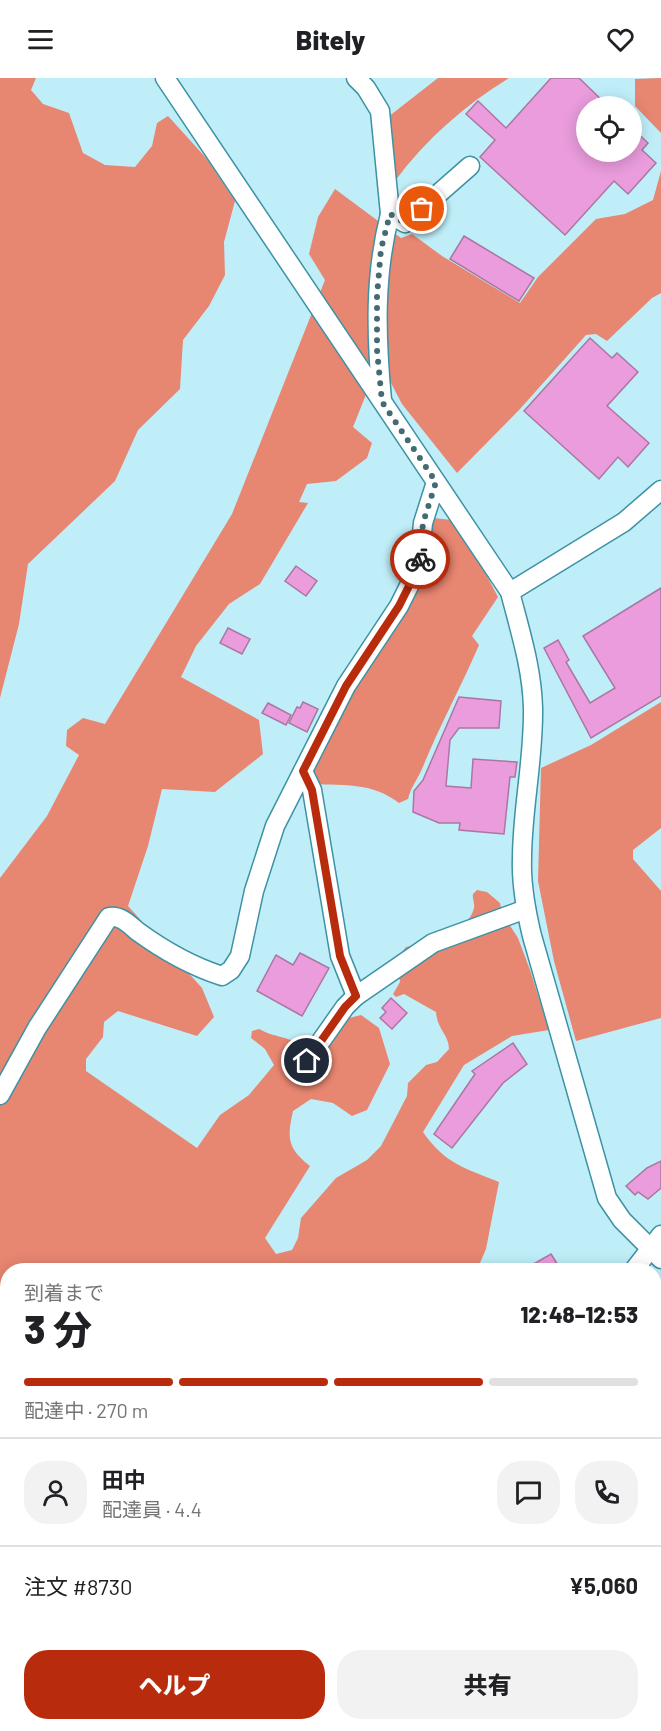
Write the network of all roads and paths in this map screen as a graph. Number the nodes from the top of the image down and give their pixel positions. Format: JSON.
{"nodes":[{"id":1,"x":165,"y":78,"type":"edge"},
{"id":2,"x":356,"y":78,"type":"edge"},
{"id":3,"x":470,"y":166,"type":"dead end"},
{"id":4,"x":390,"y":214,"type":"junction"},
{"id":5,"x":382,"y":402,"type":"junction"},
{"id":6,"x":436,"y":482,"type":"junction"},
{"id":7,"x":661,"y":489,"type":"edge"},
{"id":8,"x":510,"y":592,"type":"junction"},
{"id":9,"x":303,"y":771,"type":"junction"},
{"id":10,"x":526,"y":909,"type":"junction"},
{"id":11,"x":356,"y":996,"type":"junction"},
{"id":12,"x":307,"y":1061,"type":"dead end"},
{"id":13,"x":0,"y":1095,"type":"edge"},
{"id":14,"x":661,"y":1235,"type":"edge"},
{"id":15,"x":655,"y":1254,"type":"edge"}],
"edges":[{"from":1,"to":5,"type":"street"},
{"from":2,"to":4,"type":"street"},
{"from":3,"to":4,"type":"street"},
{"from":4,"to":5,"type":"street"},
{"from":5,"to":6,"type":"street"},
{"from":6,"to":8,"type":"street"},
{"from":6,"to":9,"type":"street"},
{"from":7,"to":8,"type":"street"},
{"from":8,"to":10,"type":"street"},
{"from":9,"to":11,"type":"street"},
{"from":9,"to":13,"type":"street"},
{"from":10,"to":11,"type":"street"},
{"from":10,"to":15,"type":"street"},
{"from":11,"to":12,"type":"street"},
{"from":14,"to":15,"type":"street"}]}
